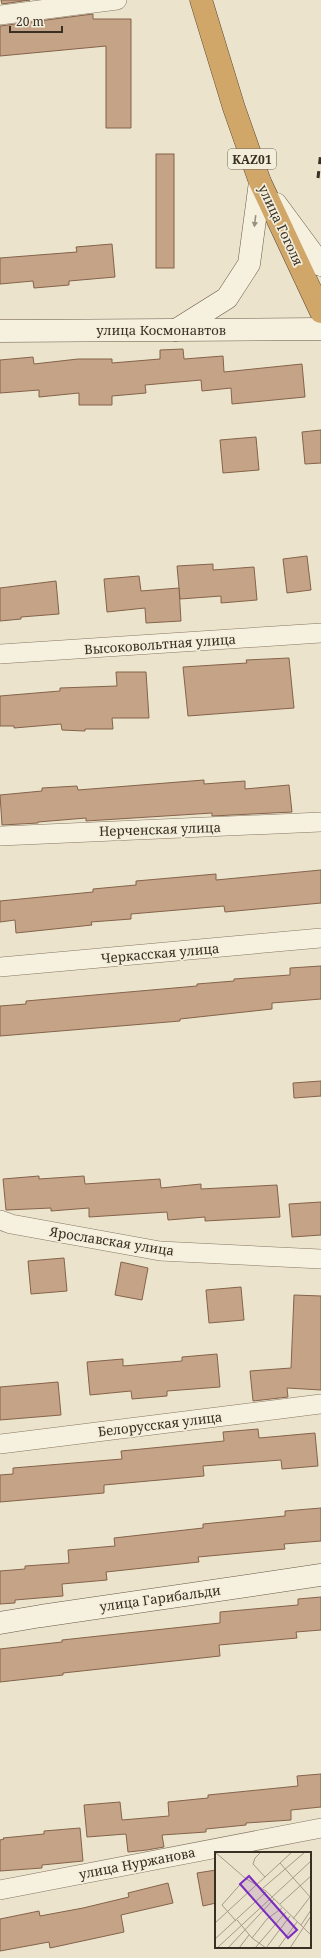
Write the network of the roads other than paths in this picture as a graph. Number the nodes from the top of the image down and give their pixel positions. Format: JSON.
{"nodes":[{"id":1,"x":117,"y":0,"type":"edge"},
{"id":2,"x":201,"y":0,"type":"edge"},
{"id":3,"x":0,"y":15,"type":"edge"},
{"id":4,"x":260,"y":182,"type":"junction"},
{"id":5,"x":321,"y":265,"type":"edge"},
{"id":6,"x":321,"y":312,"type":"edge"},
{"id":7,"x":321,"y":329,"type":"edge"},
{"id":8,"x":176,"y":330,"type":"junction"},
{"id":9,"x":0,"y":331,"type":"edge"},
{"id":10,"x":321,"y":633,"type":"edge"},
{"id":11,"x":0,"y":654,"type":"edge"},
{"id":12,"x":321,"y":822,"type":"edge"},
{"id":13,"x":0,"y":836,"type":"edge"},
{"id":14,"x":321,"y":938,"type":"edge"},
{"id":15,"x":0,"y":967,"type":"edge"},
{"id":16,"x":0,"y":1220,"type":"edge"},
{"id":17,"x":321,"y":1259,"type":"edge"},
{"id":18,"x":321,"y":1404,"type":"edge"},
{"id":19,"x":0,"y":1444,"type":"edge"},
{"id":20,"x":321,"y":1575,"type":"edge"},
{"id":21,"x":0,"y":1623,"type":"edge"},
{"id":22,"x":321,"y":1828,"type":"edge"},
{"id":23,"x":0,"y":1890,"type":"edge"}],
"edges":[{"from":1,"to":3,"type":"street"},
{"from":2,"to":4,"type":"highway","name":"улица Гоголя","number":"KАZ01"},
{"from":4,"to":5,"type":"street"},
{"from":4,"to":6,"type":"highway","name":"улица Гоголя","number":"KАZ01"},
{"from":4,"to":8,"type":"street","one_way":true},
{"from":7,"to":8,"type":"street","name":"улица Космонавтов"},
{"from":8,"to":9,"type":"street","name":"улица Космонавтов"},
{"from":10,"to":11,"type":"street","name":"Высоковольтная улица"},
{"from":12,"to":13,"type":"street","name":"Нерченская улица"},
{"from":14,"to":15,"type":"street","name":"Черкасская улица"},
{"from":16,"to":17,"type":"street","name":"Ярославская улица"},
{"from":18,"to":19,"type":"street","name":"Белорусская улица"},
{"from":20,"to":21,"type":"street","name":"улица Гарибальди"},
{"from":22,"to":23,"type":"street","name":"улица Нуржанова"}]}
